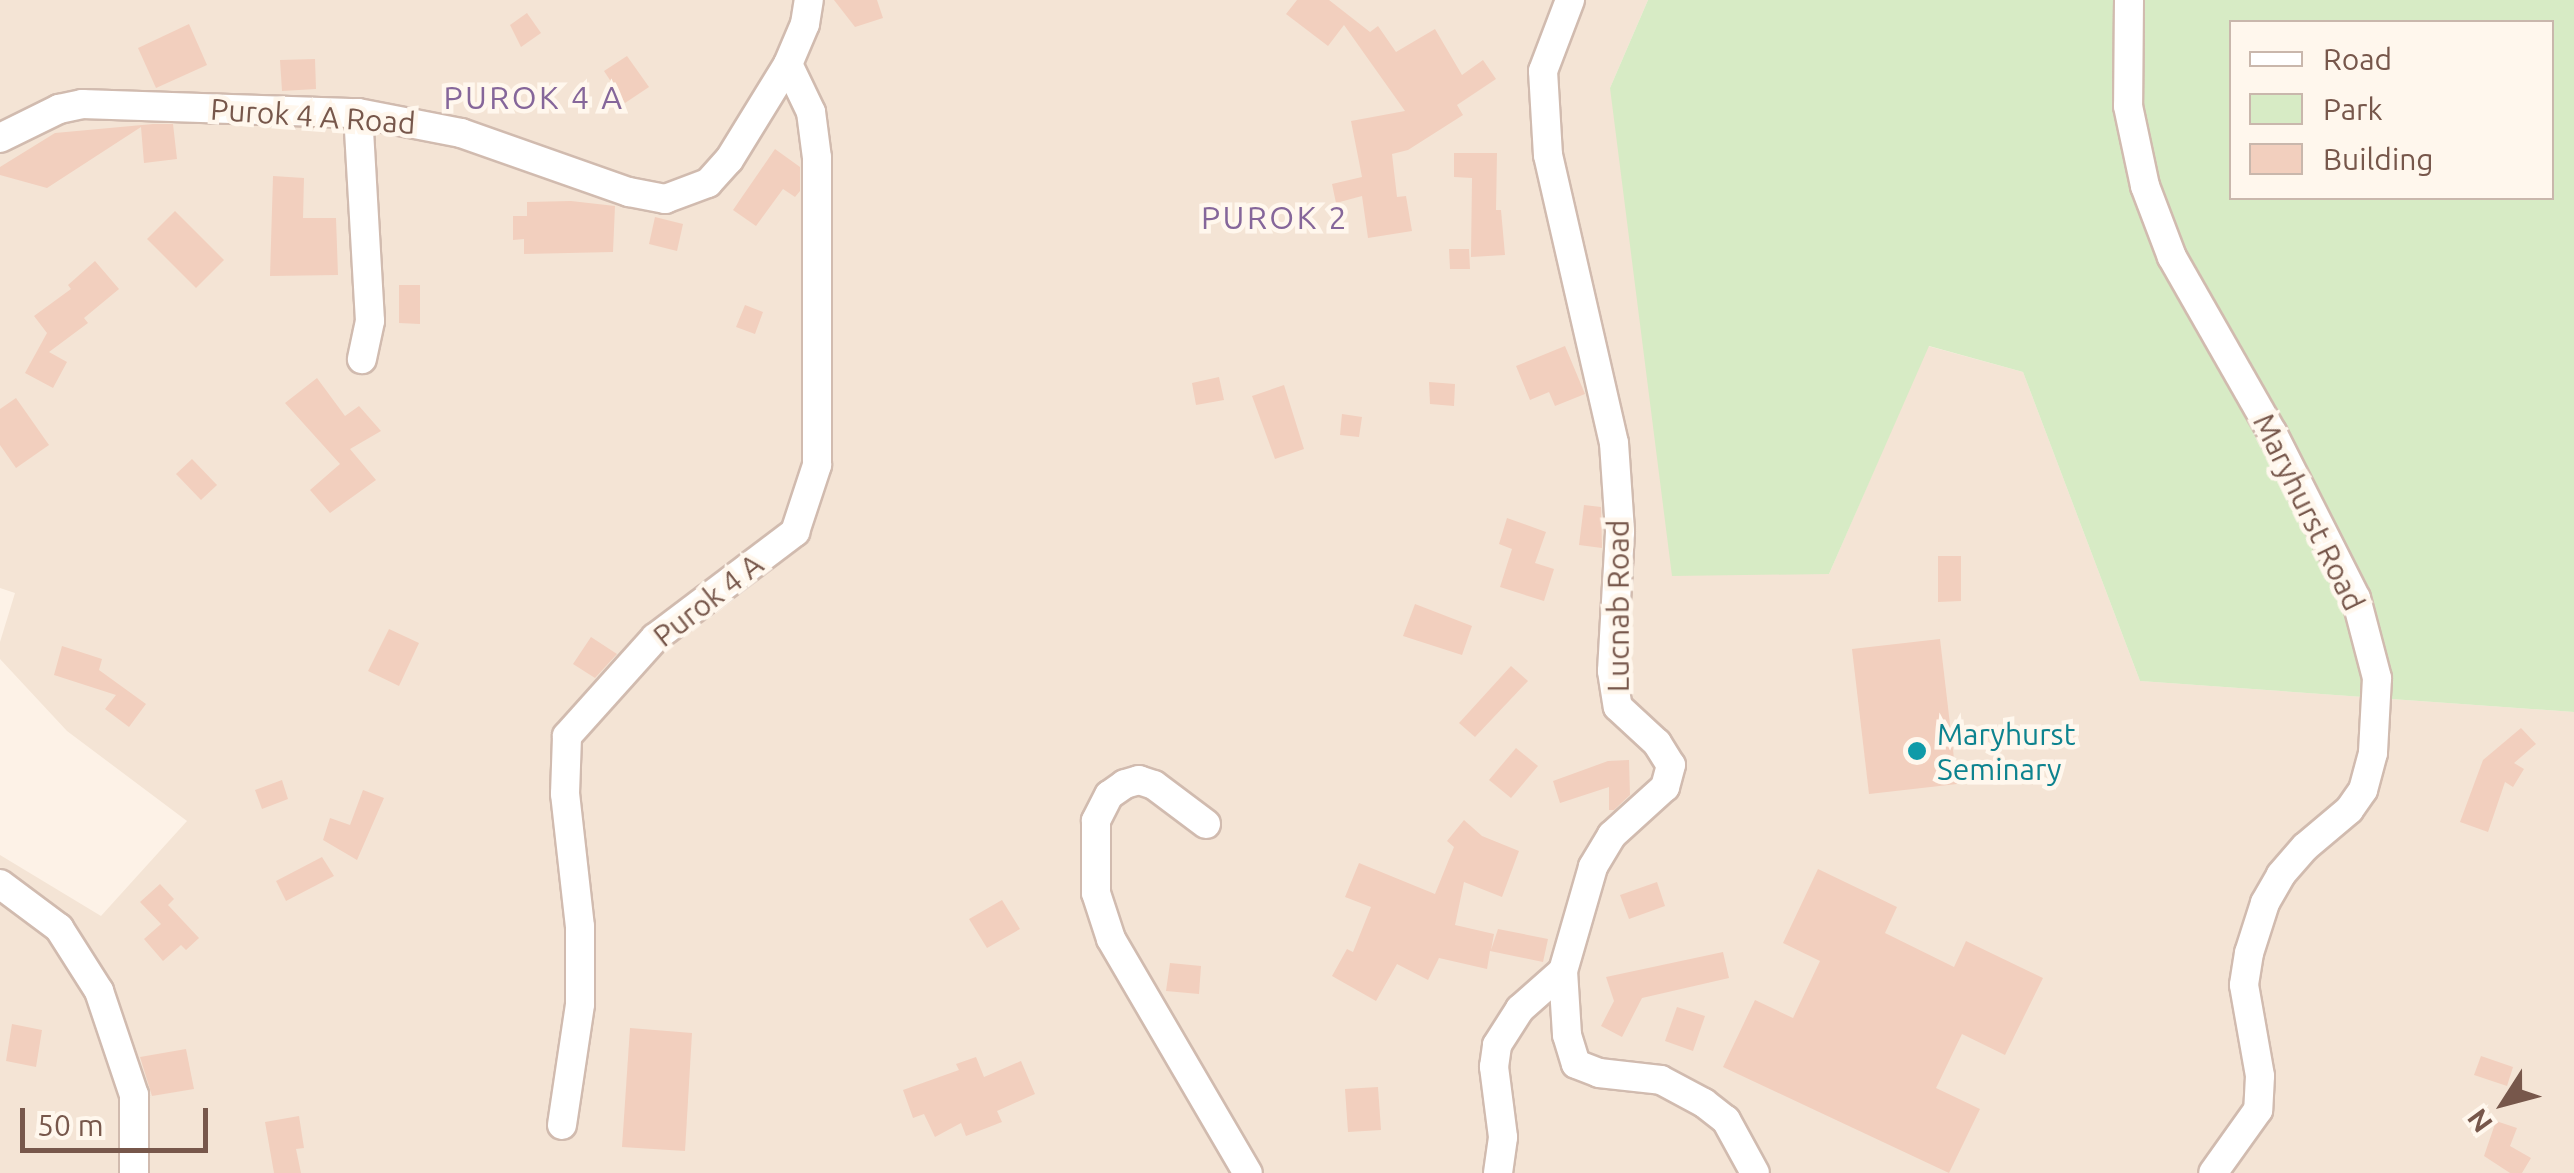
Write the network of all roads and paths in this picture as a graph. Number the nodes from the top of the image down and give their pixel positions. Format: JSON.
{"nodes":[{"id":1,"x":809,"y":0,"type":"edge"},
{"id":2,"x":1570,"y":0,"type":"edge"},
{"id":3,"x":2129,"y":0,"type":"edge"},
{"id":4,"x":788,"y":64,"type":"junction"},
{"id":5,"x":358,"y":113,"type":"junction"},
{"id":6,"x":0,"y":138,"type":"edge"},
{"id":7,"x":362,"y":359,"type":"dead end"},
{"id":8,"x":1206,"y":824,"type":"dead end"},
{"id":9,"x":0,"y":884,"type":"edge"},
{"id":10,"x":1563,"y":971,"type":"junction"},
{"id":11,"x":562,"y":1125,"type":"dead end"},
{"id":12,"x":134,"y":1173,"type":"edge"},
{"id":13,"x":1248,"y":1173,"type":"edge"},
{"id":14,"x":1498,"y":1173,"type":"edge"},
{"id":15,"x":1755,"y":1173,"type":"edge"},
{"id":16,"x":2213,"y":1173,"type":"edge"}],
"edges":[{"from":1,"to":4,"type":"street","name":"Purok 4 A Road"},
{"from":2,"to":10,"type":"street","name":"Lucnab Road"},
{"from":3,"to":16,"type":"street","name":"Maryhurst Road"},
{"from":4,"to":5,"type":"street","name":"Purok 4 A Road"},
{"from":4,"to":11,"type":"street","name":"Purok 4 A"},
{"from":5,"to":6,"type":"street","name":"Purok 4 A Road"},
{"from":5,"to":7,"type":"street"},
{"from":8,"to":13,"type":"street"},
{"from":9,"to":12,"type":"street"},
{"from":10,"to":14,"type":"street"},
{"from":10,"to":15,"type":"street","name":"Lucnab Road"}]}
